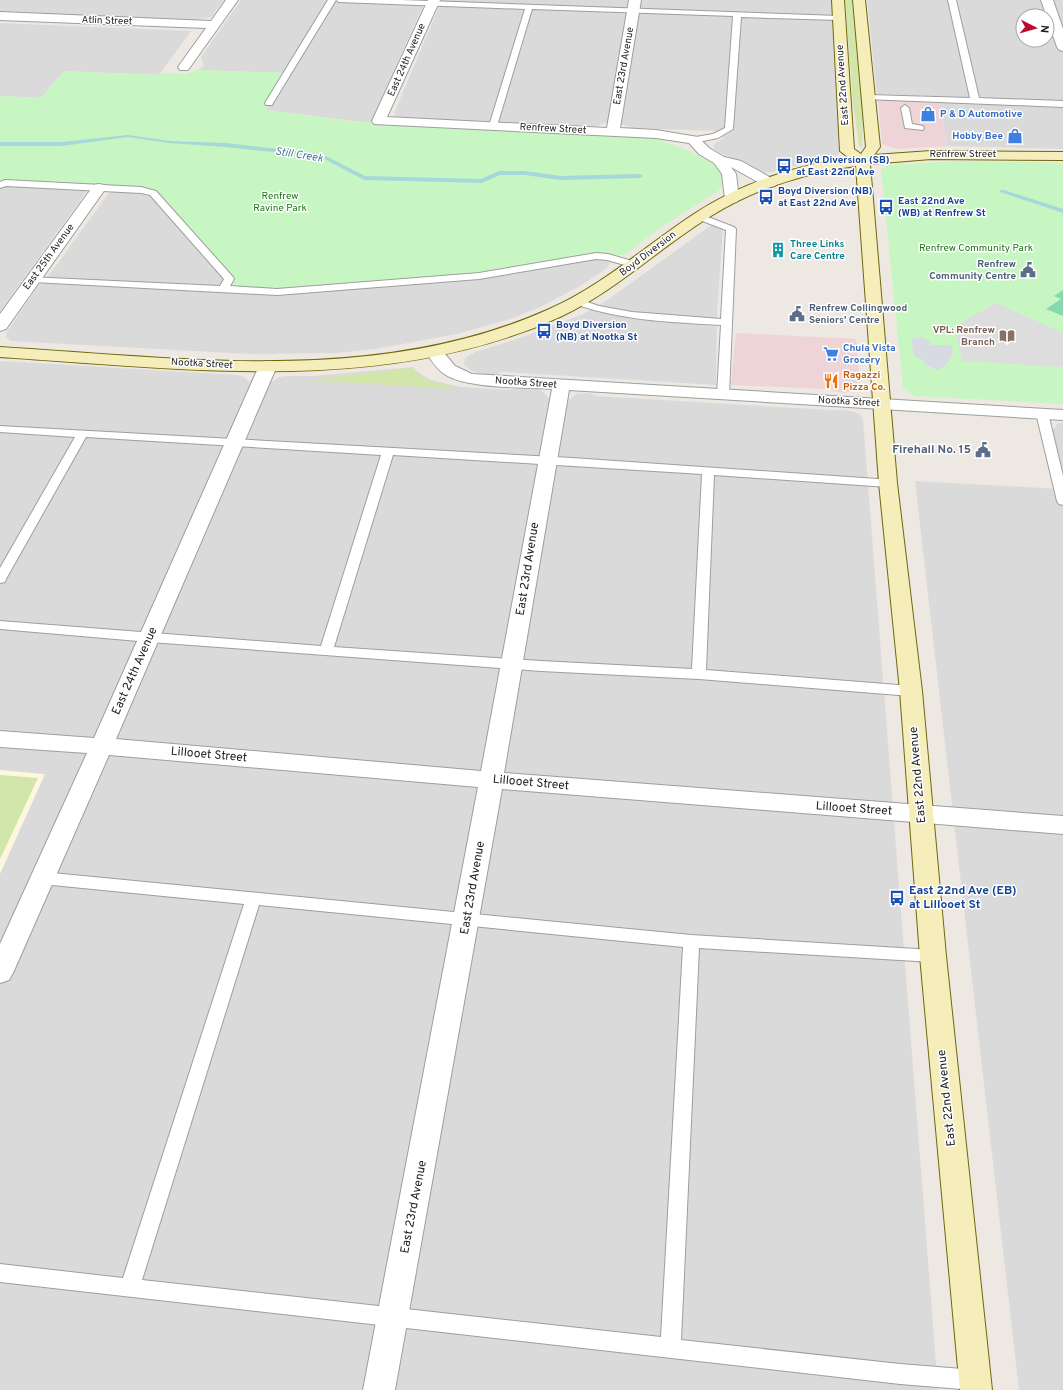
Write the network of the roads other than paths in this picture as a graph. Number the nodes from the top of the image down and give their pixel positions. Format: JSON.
{"nodes":[{"id":1,"x":232,"y":0,"type":"edge"},
{"id":2,"x":332,"y":0,"type":"edge"},
{"id":3,"x":338,"y":0,"type":"edge"},
{"id":4,"x":838,"y":0,"type":"edge"},
{"id":5,"x":859,"y":0,"type":"edge"},
{"id":6,"x":952,"y":0,"type":"edge"},
{"id":7,"x":1047,"y":0,"type":"edge"},
{"id":8,"x":433,"y":2,"type":"edge"},
{"id":9,"x":635,"y":6,"type":"edge"},
{"id":10,"x":529,"y":7,"type":"junction"},
{"id":11,"x":737,"y":15,"type":"junction"},
{"id":12,"x":0,"y":16,"type":"edge"},
{"id":13,"x":839,"y":18,"type":"junction"},
{"id":14,"x":213,"y":25,"type":"junction"},
{"id":15,"x":1063,"y":47,"type":"edge"},
{"id":16,"x":184,"y":67,"type":"dead end"},
{"id":17,"x":869,"y":96,"type":"junction"},
{"id":18,"x":975,"y":101,"type":"junction"},
{"id":19,"x":269,"y":103,"type":"dead end"},
{"id":20,"x":1063,"y":104,"type":"edge"},
{"id":21,"x":905,"y":108,"type":"dead end"},
{"id":22,"x":379,"y":121,"type":"joint"},
{"id":23,"x":493,"y":126,"type":"junction"},
{"id":24,"x":920,"y":128,"type":"dead end"},
{"id":25,"x":613,"y":132,"type":"junction"},
{"id":26,"x":693,"y":140,"type":"junction"},
{"id":27,"x":1063,"y":156,"type":"edge"},
{"id":28,"x":719,"y":160,"type":"junction"},
{"id":29,"x":863,"y":161,"type":"junction"},
{"id":30,"x":770,"y":183,"type":"junction"},
{"id":31,"x":0,"y":185,"type":"edge"},
{"id":32,"x":99,"y":188,"type":"junction"},
{"id":33,"x":732,"y":199,"type":"junction"},
{"id":34,"x":700,"y":217,"type":"junction"},
{"id":35,"x":635,"y":264,"type":"junction"},
{"id":36,"x":33,"y":279,"type":"junction"},
{"id":37,"x":224,"y":289,"type":"junction"},
{"id":38,"x":578,"y":302,"type":"junction"},
{"id":39,"x":726,"y":322,"type":"junction"},
{"id":40,"x":0,"y":326,"type":"edge"},
{"id":41,"x":0,"y":352,"type":"edge"},
{"id":42,"x":434,"y":352,"type":"junction"},
{"id":43,"x":268,"y":366,"type":"junction"},
{"id":44,"x":561,"y":385,"type":"junction"},
{"id":45,"x":723,"y":395,"type":"junction"},
{"id":46,"x":883,"y":404,"type":"junction"},
{"id":47,"x":1042,"y":413,"type":"junction"},
{"id":48,"x":1063,"y":415,"type":"edge"},
{"id":49,"x":0,"y":429,"type":"edge"},
{"id":50,"x":82,"y":435,"type":"junction"},
{"id":51,"x":234,"y":442,"type":"junction"},
{"id":52,"x":388,"y":452,"type":"junction"},
{"id":53,"x":546,"y":461,"type":"junction"},
{"id":54,"x":708,"y":471,"type":"junction"},
{"id":55,"x":888,"y":483,"type":"junction"},
{"id":56,"x":1063,"y":501,"type":"edge"},
{"id":57,"x":0,"y":579,"type":"edge"},
{"id":58,"x":0,"y":625,"type":"edge"},
{"id":59,"x":150,"y":638,"type":"junction"},
{"id":60,"x":326,"y":650,"type":"junction"},
{"id":61,"x":512,"y":664,"type":"junction"},
{"id":62,"x":699,"y":674,"type":"junction"},
{"id":63,"x":911,"y":691,"type":"junction"},
{"id":64,"x":0,"y":739,"type":"edge"},
{"id":65,"x":102,"y":747,"type":"junction"},
{"id":66,"x":491,"y":780,"type":"junction"},
{"id":67,"x":921,"y":813,"type":"junction"},
{"id":68,"x":1063,"y":825,"type":"edge"},
{"id":69,"x":42,"y":878,"type":"junction"},
{"id":70,"x":253,"y":899,"type":"junction"},
{"id":71,"x":467,"y":919,"type":"junction"},
{"id":72,"x":691,"y":941,"type":"junction"},
{"id":73,"x":933,"y":956,"type":"junction"},
{"id":74,"x":0,"y":973,"type":"edge"},
{"id":75,"x":0,"y":1273,"type":"edge"},
{"id":76,"x":130,"y":1287,"type":"junction"},
{"id":77,"x":393,"y":1318,"type":"junction"},
{"id":78,"x":671,"y":1347,"type":"junction"},
{"id":79,"x":975,"y":1385,"type":"edge"},
{"id":80,"x":379,"y":1390,"type":"edge"}],
"edges":[{"from":1,"to":14,"type":"street"},
{"from":2,"to":19,"type":"lane"},
{"from":3,"to":8,"type":"lane"},
{"from":4,"to":13,"type":"street","name":"East 22nd Avenue"},
{"from":5,"to":17,"type":"street","name":"East 22nd Avenue"},
{"from":6,"to":18,"type":"lane"},
{"from":7,"to":15,"type":"street"},
{"from":8,"to":10,"type":"lane"},
{"from":8,"to":22,"type":"street","name":"East 24th Avenue"},
{"from":9,"to":10,"type":"lane"},
{"from":9,"to":11,"type":"lane"},
{"from":9,"to":25,"type":"street","name":"East 23rd Avenue"},
{"from":10,"to":23,"type":"lane"},
{"from":11,"to":13,"type":"lane"},
{"from":11,"to":26,"type":"lane"},
{"from":12,"to":14,"type":"street","name":"Atlin Street"},
{"from":13,"to":29,"type":"street","name":"East 22nd Avenue"},
{"from":14,"to":16,"type":"street"},
{"from":17,"to":18,"type":"lane"},
{"from":17,"to":29,"type":"street","name":"East 22nd Avenue"},
{"from":18,"to":20,"type":"lane"},
{"from":21,"to":24,"type":"lane"},
{"from":22,"to":23,"type":"street","name":"Renfrew Street"},
{"from":23,"to":25,"type":"street","name":"Renfrew Street"},
{"from":25,"to":26,"type":"street","name":"Renfrew Street"},
{"from":26,"to":28,"type":"street"},
{"from":27,"to":29,"type":"street","name":"Renfrew Street"},
{"from":28,"to":30,"type":"street"},
{"from":28,"to":33,"type":"street"},
{"from":29,"to":30,"type":"street","name":"Boyd Diversion"},
{"from":29,"to":46,"type":"street","name":"East 22nd Avenue"},
{"from":30,"to":33,"type":"street","name":"Boyd Diversion"},
{"from":31,"to":32,"type":"lane"},
{"from":32,"to":36,"type":"street","name":"East 25th Avenue"},
{"from":32,"to":37,"type":"lane"},
{"from":33,"to":34,"type":"street","name":"Boyd Diversion"},
{"from":34,"to":35,"type":"street","name":"Boyd Diversion"},
{"from":34,"to":39,"type":"lane"},
{"from":35,"to":37,"type":"lane"},
{"from":35,"to":38,"type":"street","name":"Boyd Diversion"},
{"from":36,"to":37,"type":"lane"},
{"from":36,"to":40,"type":"street","name":"East 25th Avenue"},
{"from":38,"to":39,"type":"lane"},
{"from":38,"to":42,"type":"street","name":"Boyd Diversion"},
{"from":39,"to":45,"type":"lane"},
{"from":41,"to":43,"type":"street","name":"Nootka Street"},
{"from":42,"to":43,"type":"street","name":"Nootka Street"},
{"from":42,"to":44,"type":"street","name":"Nootka Street"},
{"from":43,"to":51,"type":"street","name":"East 24th Avenue"},
{"from":44,"to":45,"type":"street","name":"Nootka Street"},
{"from":44,"to":53,"type":"street","name":"East 23rd Avenue"},
{"from":45,"to":46,"type":"street","name":"Nootka Street"},
{"from":46,"to":47,"type":"street","name":"Nootka Street"},
{"from":46,"to":55,"type":"street","name":"East 22nd Avenue"},
{"from":47,"to":48,"type":"street","name":"Nootka Street"},
{"from":47,"to":56,"type":"lane"},
{"from":49,"to":50,"type":"lane"},
{"from":50,"to":51,"type":"lane"},
{"from":50,"to":57,"type":"lane"},
{"from":51,"to":52,"type":"lane"},
{"from":51,"to":59,"type":"street","name":"East 24th Avenue"},
{"from":52,"to":53,"type":"lane"},
{"from":52,"to":60,"type":"lane"},
{"from":53,"to":54,"type":"lane"},
{"from":53,"to":61,"type":"street","name":"East 23rd Avenue"},
{"from":54,"to":55,"type":"lane"},
{"from":54,"to":62,"type":"lane"},
{"from":55,"to":63,"type":"street","name":"East 22nd Avenue"},
{"from":58,"to":59,"type":"lane"},
{"from":59,"to":60,"type":"lane"},
{"from":59,"to":65,"type":"street","name":"East 24th Avenue"},
{"from":60,"to":61,"type":"lane"},
{"from":61,"to":62,"type":"lane"},
{"from":61,"to":66,"type":"street","name":"East 23rd Avenue"},
{"from":62,"to":63,"type":"lane"},
{"from":63,"to":67,"type":"street","name":"East 22nd Avenue"},
{"from":64,"to":65,"type":"street","name":"Lillooet Street"},
{"from":65,"to":66,"type":"street","name":"Lillooet Street"},
{"from":65,"to":69,"type":"street","name":"East 24th Avenue"},
{"from":66,"to":67,"type":"street","name":"Lillooet Street"},
{"from":66,"to":71,"type":"street","name":"East 23rd Avenue"},
{"from":67,"to":68,"type":"street","name":"Lillooet Street"},
{"from":67,"to":73,"type":"street","name":"East 22nd Avenue"},
{"from":69,"to":70,"type":"lane"},
{"from":69,"to":74,"type":"street","name":"East 24th Avenue"},
{"from":70,"to":71,"type":"lane"},
{"from":70,"to":76,"type":"lane"},
{"from":71,"to":72,"type":"lane"},
{"from":71,"to":77,"type":"street","name":"East 23rd Avenue"},
{"from":72,"to":73,"type":"lane"},
{"from":72,"to":78,"type":"lane"},
{"from":73,"to":79,"type":"street","name":"East 22nd Avenue"},
{"from":75,"to":76,"type":"lane"},
{"from":76,"to":77,"type":"lane"},
{"from":77,"to":78,"type":"lane"},
{"from":77,"to":80,"type":"street","name":"East 23rd Avenue"},
{"from":78,"to":79,"type":"lane"}]}
